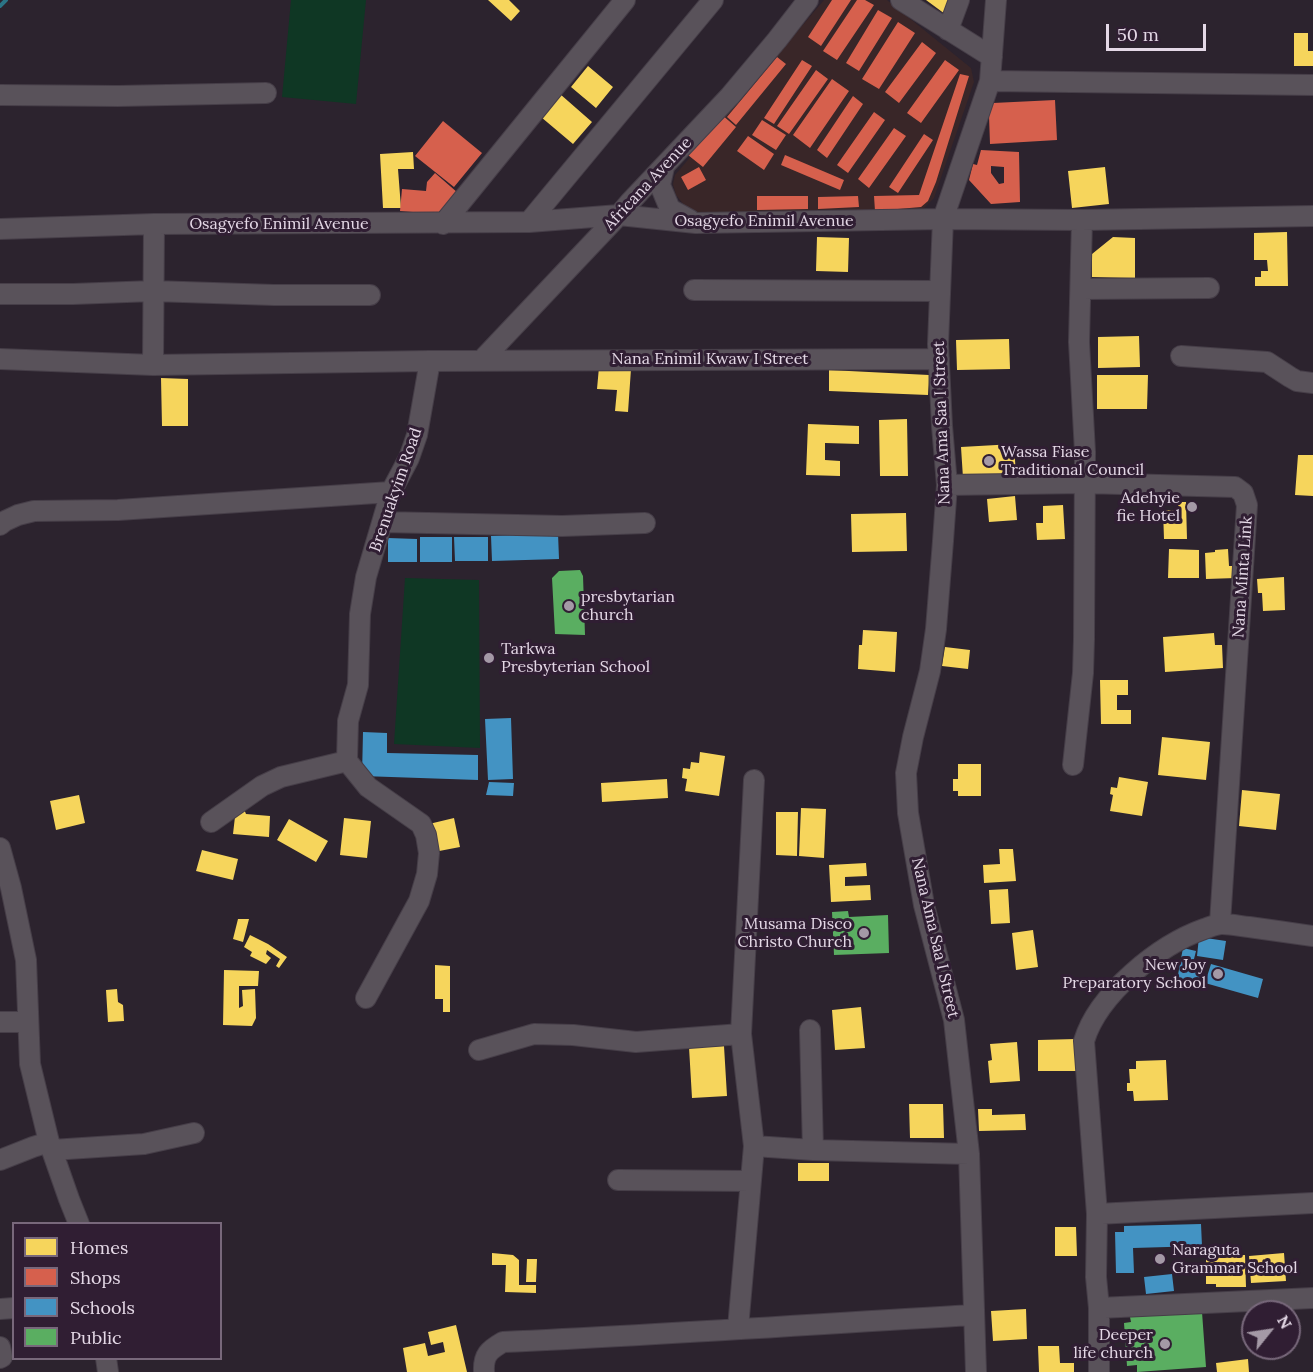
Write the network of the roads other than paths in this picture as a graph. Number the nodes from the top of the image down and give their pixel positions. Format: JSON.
{"nodes":[{"id":1,"x":626,"y":0,"type":"edge"},
{"id":2,"x":713,"y":0,"type":"edge"},
{"id":3,"x":808,"y":0,"type":"edge"},
{"id":4,"x":901,"y":0,"type":"edge"},
{"id":5,"x":958,"y":0,"type":"edge"},
{"id":6,"x":996,"y":0,"type":"edge"},
{"id":7,"x":948,"y":30,"type":"junction"},
{"id":8,"x":992,"y":57,"type":"junction"},
{"id":9,"x":990,"y":81,"type":"junction"},
{"id":10,"x":1313,"y":85,"type":"edge"},
{"id":11,"x":266,"y":93,"type":"dead end"},
{"id":12,"x":0,"y":95,"type":"edge"},
{"id":13,"x":664,"y":167,"type":"junction"},
{"id":14,"x":620,"y":215,"type":"junction"},
{"id":15,"x":1313,"y":216,"type":"edge"},
{"id":16,"x":944,"y":219,"type":"junction"},
{"id":17,"x":1082,"y":220,"type":"junction"},
{"id":18,"x":529,"y":222,"type":"junction"},
{"id":19,"x":696,"y":223,"type":"junction"},
{"id":20,"x":154,"y":224,"type":"junction"},
{"id":21,"x":442,"y":224,"type":"junction"},
{"id":22,"x":0,"y":230,"type":"edge"},
{"id":23,"x":1209,"y":288,"type":"dead end"},
{"id":24,"x":1081,"y":289,"type":"junction"},
{"id":25,"x":694,"y":290,"type":"dead end"},
{"id":26,"x":153,"y":291,"type":"junction"},
{"id":27,"x":940,"y":291,"type":"junction"},
{"id":28,"x":0,"y":294,"type":"edge"},
{"id":29,"x":370,"y":295,"type":"dead end"},
{"id":30,"x":1181,"y":356,"type":"dead end"},
{"id":31,"x":0,"y":359,"type":"edge"},
{"id":32,"x":939,"y":359,"type":"junction"},
{"id":33,"x":430,"y":361,"type":"junction"},
{"id":34,"x":481,"y":361,"type":"junction"},
{"id":35,"x":153,"y":365,"type":"junction"},
{"id":36,"x":1313,"y":383,"type":"edge"},
{"id":37,"x":1084,"y":483,"type":"junction"},
{"id":38,"x":947,"y":485,"type":"junction"},
{"id":39,"x":391,"y":492,"type":"junction"},
{"id":40,"x":383,"y":522,"type":"junction"},
{"id":41,"x":645,"y":523,"type":"dead end"},
{"id":42,"x":0,"y":525,"type":"edge"},
{"id":43,"x":347,"y":761,"type":"junction"},
{"id":44,"x":1073,"y":765,"type":"dead end"},
{"id":45,"x":754,"y":780,"type":"dead end"},
{"id":46,"x":211,"y":822,"type":"dead end"},
{"id":47,"x":0,"y":848,"type":"edge"},
{"id":48,"x":6,"y":888,"type":"edge"},
{"id":49,"x":1220,"y":923,"type":"junction"},
{"id":50,"x":1313,"y":936,"type":"edge"},
{"id":51,"x":366,"y":998,"type":"dead end"},
{"id":52,"x":0,"y":1022,"type":"edge"},
{"id":53,"x":28,"y":1022,"type":"junction"},
{"id":54,"x":810,"y":1030,"type":"dead end"},
{"id":55,"x":741,"y":1034,"type":"junction"},
{"id":56,"x":479,"y":1050,"type":"dead end"},
{"id":57,"x":194,"y":1133,"type":"dead end"},
{"id":58,"x":51,"y":1146,"type":"junction"},
{"id":59,"x":754,"y":1146,"type":"junction"},
{"id":60,"x":813,"y":1150,"type":"junction"},
{"id":61,"x":969,"y":1154,"type":"junction"},
{"id":62,"x":0,"y":1160,"type":"edge"},
{"id":63,"x":618,"y":1180,"type":"dead end"},
{"id":64,"x":751,"y":1181,"type":"junction"},
{"id":65,"x":1313,"y":1203,"type":"edge"},
{"id":66,"x":1097,"y":1214,"type":"junction"},
{"id":67,"x":78,"y":1222,"type":"edge"},
{"id":68,"x":1313,"y":1298,"type":"edge"},
{"id":69,"x":1099,"y":1308,"type":"junction"},
{"id":70,"x":974,"y":1315,"type":"junction"},
{"id":71,"x":738,"y":1328,"type":"junction"},
{"id":72,"x":0,"y":1347,"type":"edge"},
{"id":73,"x":0,"y":1358,"type":"edge"},
{"id":74,"x":484,"y":1372,"type":"edge"},
{"id":75,"x":976,"y":1372,"type":"edge"},
{"id":76,"x":1099,"y":1372,"type":"edge"}],
"edges":[{"from":1,"to":21,"type":"street"},
{"from":2,"to":18,"type":"street"},
{"from":3,"to":13,"type":"street","name":"Africana Avenue"},
{"from":4,"to":7,"type":"street"},
{"from":5,"to":7,"type":"street"},
{"from":6,"to":8,"type":"street","name":"Nana Ama Saa I Street"},
{"from":7,"to":8,"type":"street"},
{"from":8,"to":9,"type":"street","name":"Nana Ama Saa I Street"},
{"from":9,"to":10,"type":"street"},
{"from":9,"to":16,"type":"street","name":"Nana Ama Saa I Street"},
{"from":11,"to":12,"type":"street"},
{"from":13,"to":14,"type":"street","name":"Africana Avenue"},
{"from":13,"to":19,"type":"street"},
{"from":14,"to":18,"type":"street","name":"Osagyefo Enimil Avenue"},
{"from":14,"to":19,"type":"street","name":"Osagyefo Enimil Avenue"},
{"from":14,"to":34,"type":"street","name":"Africana Avenue"},
{"from":15,"to":17,"type":"street","name":"Osagyefo Enimil Avenue"},
{"from":16,"to":17,"type":"street","name":"Osagyefo Enimil Avenue"},
{"from":16,"to":19,"type":"street","name":"Osagyefo Enimil Avenue"},
{"from":16,"to":27,"type":"street","name":"Nana Ama Saa I Street"},
{"from":17,"to":24,"type":"street"},
{"from":18,"to":21,"type":"street","name":"Osagyefo Enimil Avenue"},
{"from":20,"to":21,"type":"street","name":"Osagyefo Enimil Avenue"},
{"from":20,"to":22,"type":"street","name":"Osagyefo Enimil Avenue"},
{"from":20,"to":26,"type":"street"},
{"from":23,"to":24,"type":"street"},
{"from":24,"to":37,"type":"street"},
{"from":25,"to":27,"type":"street"},
{"from":26,"to":28,"type":"street"},
{"from":26,"to":29,"type":"street"},
{"from":26,"to":35,"type":"street"},
{"from":27,"to":32,"type":"street","name":"Nana Ama Saa I Street"},
{"from":30,"to":36,"type":"street"},
{"from":31,"to":35,"type":"street","name":"Nana Enimil Kwaw I Street"},
{"from":32,"to":34,"type":"street","name":"Nana Enimil Kwaw I Street"},
{"from":32,"to":38,"type":"street","name":"Nana Ama Saa I Street"},
{"from":33,"to":34,"type":"street","name":"Nana Enimil Kwaw I Street"},
{"from":33,"to":35,"type":"street","name":"Nana Enimil Kwaw I Street"},
{"from":33,"to":39,"type":"street","name":"Brenuakyim Road"},
{"from":37,"to":38,"type":"street","name":"Nana Minta Link"},
{"from":37,"to":44,"type":"street"},
{"from":37,"to":49,"type":"street","name":"Nana Minta Link"},
{"from":38,"to":61,"type":"street","name":"Nana Ama Saa I Street"},
{"from":39,"to":40,"type":"street","name":"Brenuakyim Road"},
{"from":39,"to":42,"type":"street"},
{"from":40,"to":41,"type":"street"},
{"from":40,"to":43,"type":"street","name":"Brenuakyim Road"},
{"from":43,"to":46,"type":"street"},
{"from":43,"to":51,"type":"street"},
{"from":45,"to":55,"type":"street"},
{"from":47,"to":48,"type":"street"},
{"from":48,"to":53,"type":"street"},
{"from":49,"to":50,"type":"street"},
{"from":49,"to":66,"type":"street"},
{"from":52,"to":53,"type":"street"},
{"from":53,"to":58,"type":"street"},
{"from":54,"to":60,"type":"street"},
{"from":55,"to":56,"type":"street"},
{"from":55,"to":59,"type":"street"},
{"from":57,"to":58,"type":"street"},
{"from":58,"to":62,"type":"street"},
{"from":58,"to":67,"type":"street"},
{"from":59,"to":60,"type":"street"},
{"from":59,"to":64,"type":"street"},
{"from":60,"to":61,"type":"street"},
{"from":61,"to":70,"type":"street","name":"Nana Ama Saa I Street"},
{"from":63,"to":64,"type":"street"},
{"from":64,"to":71,"type":"street"},
{"from":65,"to":66,"type":"street"},
{"from":66,"to":69,"type":"street"},
{"from":68,"to":69,"type":"street"},
{"from":69,"to":76,"type":"street"},
{"from":70,"to":71,"type":"street"},
{"from":70,"to":75,"type":"street","name":"Nana Ama Saa I Street"},
{"from":71,"to":74,"type":"street"},
{"from":72,"to":73,"type":"street"}]}
